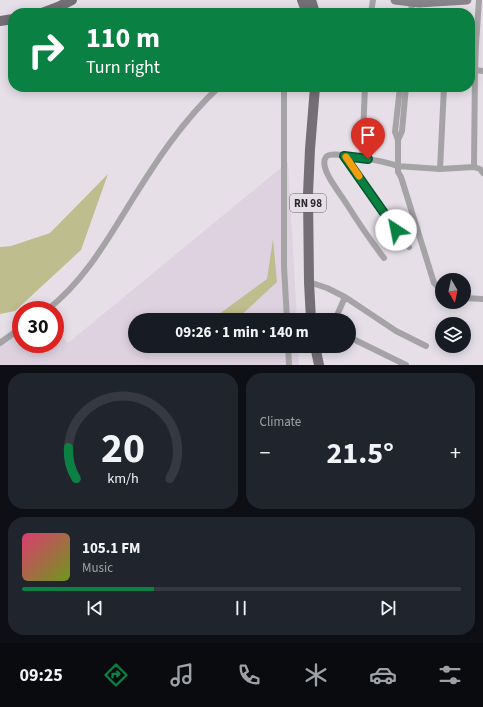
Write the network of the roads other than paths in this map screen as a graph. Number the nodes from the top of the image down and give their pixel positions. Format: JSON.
{"nodes":[{"id":1,"x":72,"y":0,"type":"edge"},
{"id":2,"x":395,"y":0,"type":"edge"},
{"id":3,"x":467,"y":0,"type":"edge"},
{"id":4,"x":479,"y":0,"type":"edge"},
{"id":5,"x":431,"y":1,"type":"edge"},
{"id":6,"x":412,"y":3,"type":"junction"},
{"id":7,"x":55,"y":8,"type":"edge"},
{"id":8,"x":412,"y":8,"type":"edge"},
{"id":9,"x":475,"y":29,"type":"edge"},
{"id":10,"x":475,"y":70,"type":"edge"},
{"id":11,"x":483,"y":71,"type":"edge"},
{"id":12,"x":214,"y":92,"type":"edge"},
{"id":13,"x":284,"y":92,"type":"edge"},
{"id":14,"x":308,"y":92,"type":"edge"},
{"id":15,"x":315,"y":92,"type":"edge"},
{"id":16,"x":365,"y":92,"type":"edge"},
{"id":17,"x":399,"y":92,"type":"edge"},
{"id":18,"x":406,"y":92,"type":"edge"},
{"id":19,"x":444,"y":92,"type":"edge"},
{"id":20,"x":475,"y":92,"type":"edge"},
{"id":21,"x":398,"y":140,"type":"junction"},
{"id":22,"x":344,"y":156,"type":"junction"},
{"id":23,"x":362,"y":158,"type":"junction"},
{"id":24,"x":397,"y":166,"type":"junction"},
{"id":25,"x":474,"y":167,"type":"junction"},
{"id":26,"x":440,"y":169,"type":"junction"},
{"id":27,"x":483,"y":173,"type":"edge"},
{"id":28,"x":409,"y":247,"type":"dead end"},
{"id":29,"x":384,"y":258,"type":"dead end"},
{"id":30,"x":308,"y":282,"type":"junction"},
{"id":31,"x":435,"y":284,"type":"edge"},
{"id":32,"x":344,"y":297,"type":"junction"},
{"id":33,"x":471,"y":298,"type":"edge"},
{"id":34,"x":483,"y":299,"type":"edge"},
{"id":35,"x":58,"y":301,"type":"edge"},
{"id":36,"x":287,"y":313,"type":"edge"},
{"id":37,"x":305,"y":313,"type":"edge"},
{"id":38,"x":310,"y":313,"type":"edge"},
{"id":39,"x":338,"y":313,"type":"edge"},
{"id":40,"x":12,"y":334,"type":"edge"},
{"id":41,"x":356,"y":340,"type":"edge"},
{"id":42,"x":0,"y":343,"type":"edge"},
{"id":43,"x":426,"y":346,"type":"dead end"},
{"id":44,"x":288,"y":353,"type":"edge"},
{"id":45,"x":310,"y":353,"type":"edge"},
{"id":46,"x":316,"y":353,"type":"edge"},
{"id":47,"x":289,"y":365,"type":"edge"},
{"id":48,"x":313,"y":365,"type":"edge"},
{"id":49,"x":319,"y":365,"type":"edge"},
{"id":50,"x":406,"y":365,"type":"edge"}],
"edges":[{"from":1,"to":7,"type":"main road"},
{"from":2,"to":6,"type":"street"},
{"from":3,"to":5,"type":"street"},
{"from":4,"to":9,"type":"street"},
{"from":5,"to":6,"type":"street"},
{"from":6,"to":8,"type":"street"},
{"from":10,"to":11,"type":"street"},
{"from":12,"to":35,"type":"street"},
{"from":13,"to":36,"type":"street"},
{"from":14,"to":37,"type":"main road","number":"RN 98"},
{"from":15,"to":30,"type":"main road","number":"RN 98"},
{"from":16,"to":23,"type":"street"},
{"from":17,"to":21,"type":"street"},
{"from":18,"to":21,"type":"street"},
{"from":19,"to":26,"type":"street"},
{"from":20,"to":25,"type":"street"},
{"from":21,"to":24,"type":"street"},
{"from":22,"to":23,"type":"street"},
{"from":22,"to":28,"type":"street"},
{"from":22,"to":29,"type":"street"},
{"from":23,"to":24,"type":"street"},
{"from":24,"to":26,"type":"street"},
{"from":24,"to":31,"type":"street"},
{"from":25,"to":26,"type":"street"},
{"from":25,"to":27,"type":"street"},
{"from":30,"to":32,"type":"street"},
{"from":30,"to":38,"type":"main road","number":"RN 98"},
{"from":32,"to":39,"type":"street"},
{"from":32,"to":43,"type":"street"},
{"from":33,"to":34,"type":"street"},
{"from":40,"to":42,"type":"street"},
{"from":41,"to":50,"type":"street"},
{"from":44,"to":47,"type":"street"},
{"from":45,"to":48,"type":"main road"},
{"from":46,"to":49,"type":"main road"}]}
